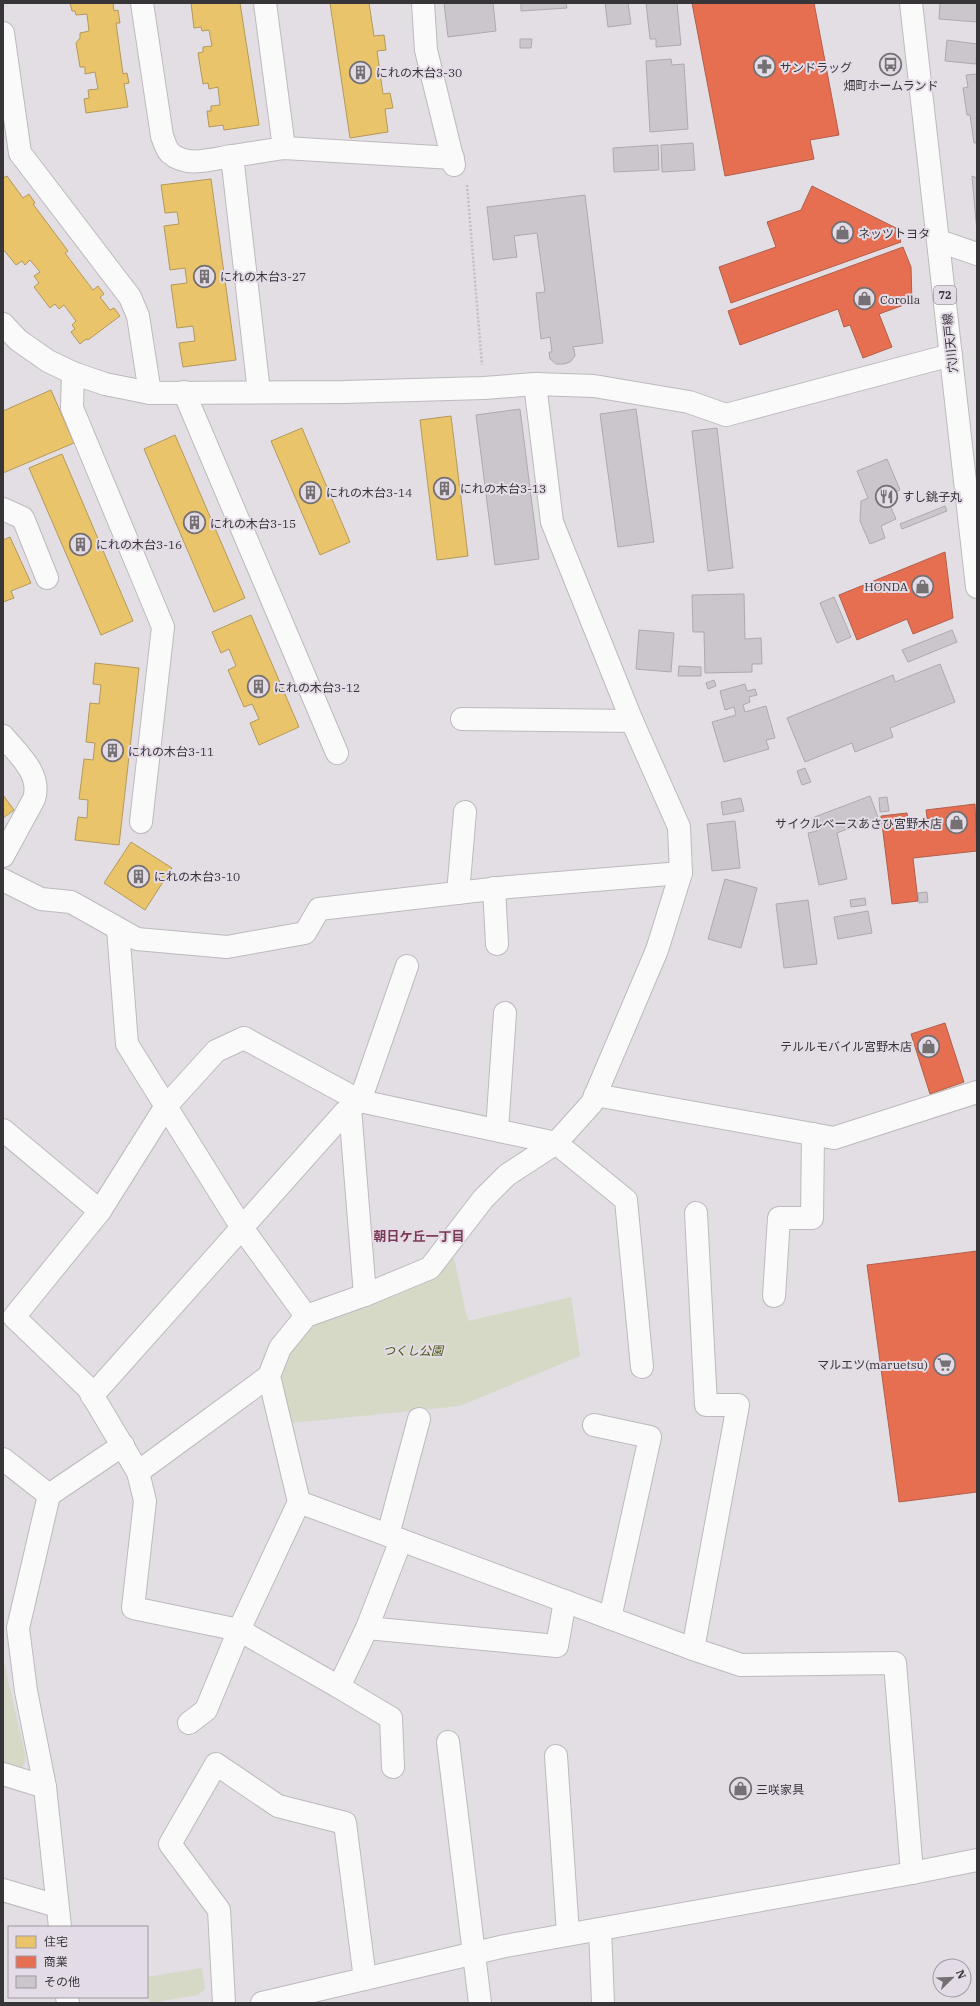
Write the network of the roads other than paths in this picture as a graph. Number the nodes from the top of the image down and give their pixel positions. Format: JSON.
{"nodes":[{"id":1,"x":142,"y":3,"type":"edge"},
{"id":2,"x":265,"y":3,"type":"edge"},
{"id":3,"x":423,"y":3,"type":"edge"},
{"id":4,"x":911,"y":3,"type":"edge"},
{"id":5,"x":3,"y":33,"type":"edge"},
{"id":6,"x":284,"y":148,"type":"junction"},
{"id":7,"x":232,"y":156,"type":"junction"},
{"id":8,"x":939,"y":241,"type":"junction"},
{"id":9,"x":977,"y":254,"type":"edge"},
{"id":10,"x":3,"y":324,"type":"edge"},
{"id":11,"x":951,"y":355,"type":"junction"},
{"id":12,"x":73,"y":373,"type":"junction"},
{"id":13,"x":535,"y":384,"type":"junction"},
{"id":14,"x":184,"y":392,"type":"junction"},
{"id":15,"x":259,"y":392,"type":"junction"},
{"id":16,"x":150,"y":393,"type":"junction"},
{"id":17,"x":3,"y":509,"type":"edge"},
{"id":18,"x":973,"y":529,"type":"edge"},
{"id":19,"x":48,"y":578,"type":"dead end"},
{"id":20,"x":977,"y":587,"type":"edge"},
{"id":21,"x":462,"y":719,"type":"dead end"},
{"id":22,"x":632,"y":721,"type":"junction"},
{"id":23,"x":3,"y":736,"type":"edge"},
{"id":24,"x":337,"y":753,"type":"dead end"},
{"id":25,"x":464,"y":812,"type":"dead end"},
{"id":26,"x":141,"y":822,"type":"dead end"},
{"id":27,"x":3,"y":856,"type":"edge"},
{"id":28,"x":681,"y":873,"type":"junction"},
{"id":29,"x":3,"y":880,"type":"edge"},
{"id":30,"x":494,"y":888,"type":"junction"},
{"id":31,"x":458,"y":892,"type":"junction"},
{"id":32,"x":118,"y":929,"type":"junction"},
{"id":33,"x":497,"y":944,"type":"dead end"},
{"id":34,"x":407,"y":966,"type":"dead end"},
{"id":35,"x":505,"y":1013,"type":"dead end"},
{"id":36,"x":977,"y":1092,"type":"edge"},
{"id":37,"x":595,"y":1095,"type":"junction"},
{"id":38,"x":355,"y":1104,"type":"junction"},
{"id":39,"x":166,"y":1106,"type":"junction"},
{"id":40,"x":3,"y":1130,"type":"edge"},
{"id":41,"x":497,"y":1130,"type":"junction"},
{"id":42,"x":813,"y":1134,"type":"junction"},
{"id":43,"x":556,"y":1143,"type":"junction"},
{"id":44,"x":100,"y":1211,"type":"junction"},
{"id":45,"x":696,"y":1213,"type":"dead end"},
{"id":46,"x":242,"y":1228,"type":"junction"},
{"id":47,"x":365,"y":1295,"type":"junction"},
{"id":48,"x":774,"y":1296,"type":"dead end"},
{"id":49,"x":306,"y":1316,"type":"junction"},
{"id":50,"x":642,"y":1366,"type":"dead end"},
{"id":51,"x":269,"y":1376,"type":"junction"},
{"id":52,"x":92,"y":1396,"type":"junction"},
{"id":53,"x":419,"y":1419,"type":"dead end"},
{"id":54,"x":594,"y":1425,"type":"dead end"},
{"id":55,"x":123,"y":1445,"type":"junction"},
{"id":56,"x":3,"y":1459,"type":"edge"},
{"id":57,"x":138,"y":1472,"type":"junction"},
{"id":58,"x":49,"y":1495,"type":"junction"},
{"id":59,"x":300,"y":1502,"type":"junction"},
{"id":60,"x":394,"y":1538,"type":"junction"},
{"id":61,"x":565,"y":1601,"type":"junction"},
{"id":62,"x":610,"y":1618,"type":"junction"},
{"id":63,"x":367,"y":1628,"type":"junction"},
{"id":64,"x":239,"y":1630,"type":"junction"},
{"id":65,"x":693,"y":1649,"type":"junction"},
{"id":66,"x":339,"y":1687,"type":"junction"},
{"id":67,"x":189,"y":1723,"type":"dead end"},
{"id":68,"x":448,"y":1742,"type":"dead end"},
{"id":69,"x":556,"y":1756,"type":"dead end"},
{"id":70,"x":392,"y":1767,"type":"dead end"},
{"id":71,"x":3,"y":1774,"type":"edge"},
{"id":72,"x":45,"y":1787,"type":"junction"},
{"id":73,"x":977,"y":1860,"type":"edge"},
{"id":74,"x":912,"y":1873,"type":"junction"},
{"id":75,"x":3,"y":1890,"type":"edge"},
{"id":76,"x":57,"y":1906,"type":"junction"},
{"id":77,"x":60,"y":1926,"type":"edge"},
{"id":78,"x":600,"y":1929,"type":"junction"},
{"id":79,"x":568,"y":1934,"type":"junction"},
{"id":80,"x":473,"y":1953,"type":"junction"},
{"id":81,"x":365,"y":1979,"type":"junction"},
{"id":82,"x":224,"y":2003,"type":"edge"},
{"id":83,"x":262,"y":2003,"type":"edge"},
{"id":84,"x":480,"y":2003,"type":"edge"},
{"id":85,"x":603,"y":2003,"type":"edge"}],
"edges":[{"from":1,"to":7,"type":"street"},
{"from":2,"to":6,"type":"street"},
{"from":3,"to":6,"type":"street"},
{"from":4,"to":8,"type":"street","name":"穴川天戸線","number":"72"},
{"from":5,"to":16,"type":"street"},
{"from":6,"to":7,"type":"street"},
{"from":7,"to":15,"type":"street"},
{"from":8,"to":9,"type":"street"},
{"from":8,"to":11,"type":"street","name":"穴川天戸線","number":"72"},
{"from":10,"to":12,"type":"street"},
{"from":11,"to":13,"type":"street"},
{"from":11,"to":18,"type":"street","name":"穴川天戸線","number":"72"},
{"from":12,"to":16,"type":"street"},
{"from":12,"to":26,"type":"street"},
{"from":13,"to":15,"type":"street"},
{"from":13,"to":22,"type":"street"},
{"from":14,"to":15,"type":"street"},
{"from":14,"to":16,"type":"street"},
{"from":14,"to":24,"type":"street"},
{"from":17,"to":19,"type":"street"},
{"from":18,"to":20,"type":"street","name":"穴川天戸線","number":"72"},
{"from":21,"to":22,"type":"street"},
{"from":22,"to":28,"type":"street"},
{"from":23,"to":27,"type":"street"},
{"from":25,"to":31,"type":"street"},
{"from":28,"to":30,"type":"street"},
{"from":28,"to":37,"type":"street"},
{"from":29,"to":32,"type":"street"},
{"from":30,"to":31,"type":"street"},
{"from":30,"to":33,"type":"street"},
{"from":31,"to":32,"type":"street"},
{"from":32,"to":39,"type":"street"},
{"from":34,"to":38,"type":"street"},
{"from":35,"to":41,"type":"street"},
{"from":36,"to":42,"type":"street"},
{"from":37,"to":42,"type":"street"},
{"from":37,"to":43,"type":"street"},
{"from":38,"to":39,"type":"street"},
{"from":38,"to":41,"type":"street"},
{"from":38,"to":46,"type":"street"},
{"from":38,"to":47,"type":"street"},
{"from":39,"to":44,"type":"street"},
{"from":39,"to":46,"type":"street"},
{"from":40,"to":44,"type":"street"},
{"from":41,"to":43,"type":"street"},
{"from":42,"to":48,"type":"street"},
{"from":43,"to":47,"type":"street"},
{"from":43,"to":50,"type":"street"},
{"from":44,"to":52,"type":"street"},
{"from":45,"to":65,"type":"street"},
{"from":46,"to":49,"type":"street"},
{"from":46,"to":52,"type":"street"},
{"from":47,"to":49,"type":"street"},
{"from":49,"to":51,"type":"street"},
{"from":51,"to":57,"type":"street"},
{"from":51,"to":59,"type":"street"},
{"from":52,"to":55,"type":"street"},
{"from":53,"to":60,"type":"street"},
{"from":54,"to":62,"type":"street"},
{"from":55,"to":57,"type":"street"},
{"from":55,"to":58,"type":"street"},
{"from":56,"to":58,"type":"street"},
{"from":57,"to":64,"type":"street"},
{"from":58,"to":72,"type":"street"},
{"from":59,"to":60,"type":"street"},
{"from":59,"to":64,"type":"street"},
{"from":60,"to":61,"type":"street"},
{"from":60,"to":63,"type":"street"},
{"from":61,"to":62,"type":"street"},
{"from":61,"to":63,"type":"street"},
{"from":62,"to":65,"type":"street"},
{"from":63,"to":66,"type":"street"},
{"from":64,"to":66,"type":"street"},
{"from":64,"to":67,"type":"street"},
{"from":65,"to":74,"type":"street"},
{"from":66,"to":70,"type":"street"},
{"from":68,"to":80,"type":"street"},
{"from":69,"to":79,"type":"street"},
{"from":71,"to":72,"type":"street"},
{"from":72,"to":76,"type":"street"},
{"from":73,"to":74,"type":"street"},
{"from":74,"to":78,"type":"street"},
{"from":75,"to":76,"type":"street"},
{"from":76,"to":77,"type":"street"},
{"from":78,"to":79,"type":"street"},
{"from":78,"to":85,"type":"street"},
{"from":79,"to":80,"type":"street"},
{"from":80,"to":81,"type":"street"},
{"from":80,"to":84,"type":"street"},
{"from":81,"to":82,"type":"street"},
{"from":81,"to":83,"type":"street"}]}
